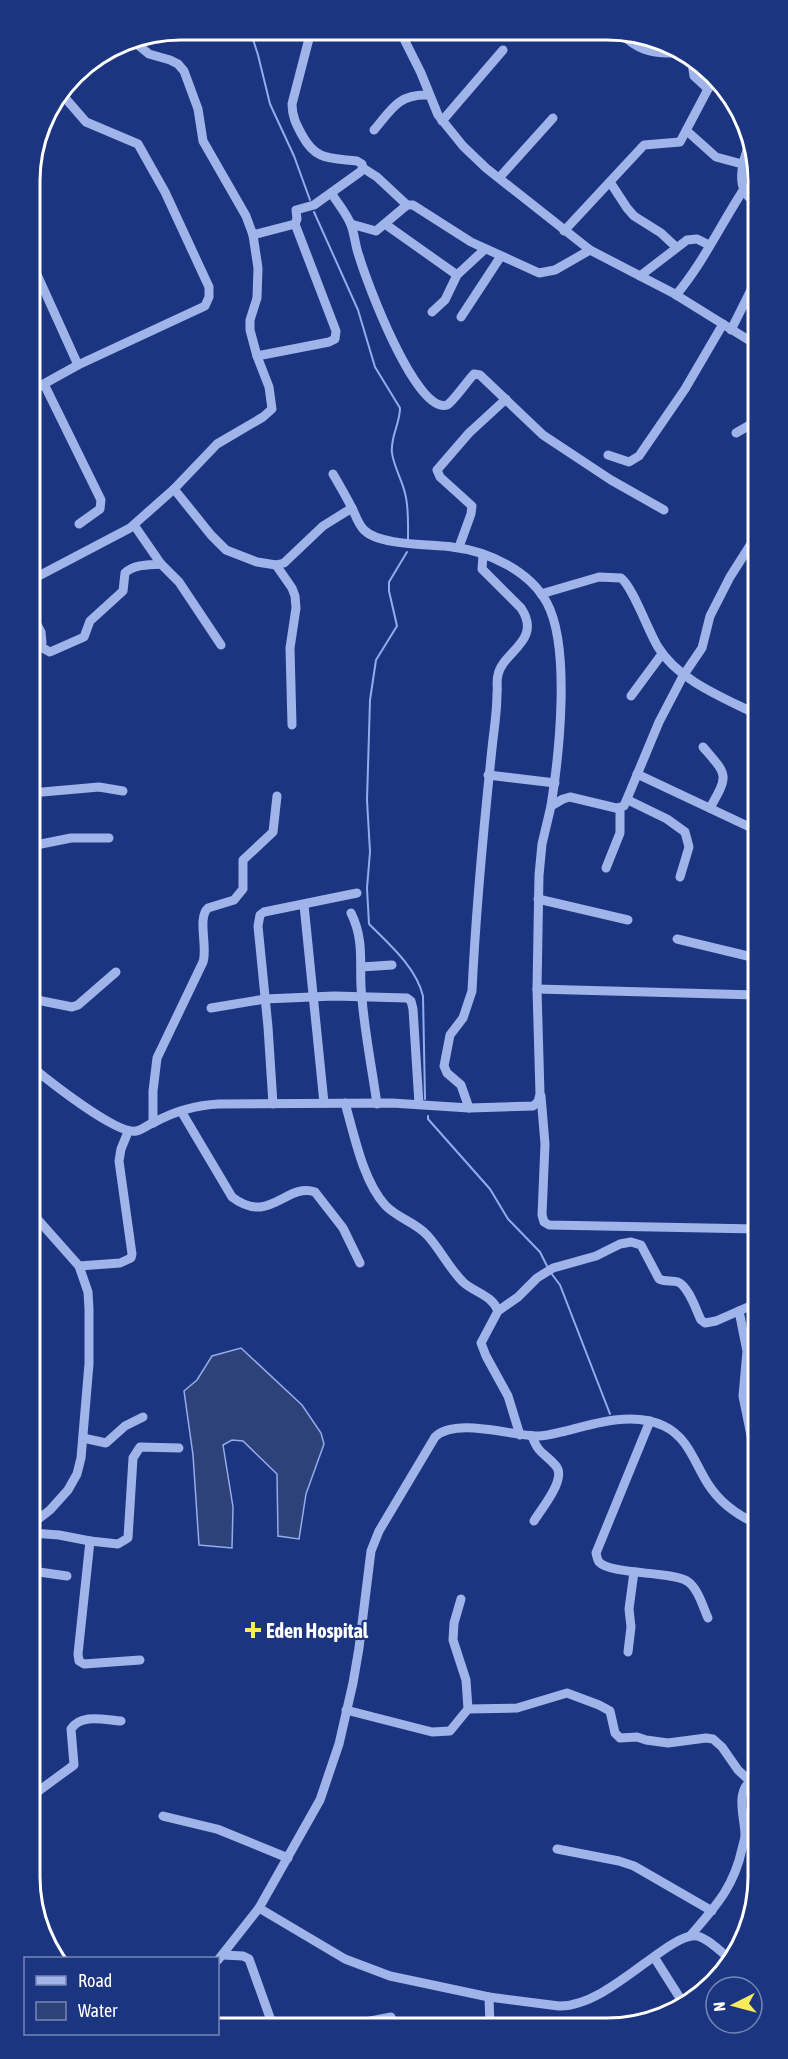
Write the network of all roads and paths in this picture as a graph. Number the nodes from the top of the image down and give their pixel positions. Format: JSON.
{"nodes":[{"id":1,"x":308,"y":40,"type":"edge"},
{"id":2,"x":404,"y":40,"type":"edge"},
{"id":3,"x":630,"y":43,"type":"edge"},
{"id":4,"x":140,"y":47,"type":"edge"},
{"id":5,"x":503,"y":50,"type":"dead end"},
{"id":6,"x":665,"y":53,"type":"edge"},
{"id":7,"x":693,"y":71,"type":"edge"},
{"id":8,"x":704,"y":80,"type":"edge"},
{"id":9,"x":709,"y":86,"type":"edge"},
{"id":10,"x":428,"y":95,"type":"junction"},
{"id":11,"x":67,"y":100,"type":"edge"},
{"id":12,"x":554,"y":118,"type":"dead end"},
{"id":13,"x":442,"y":121,"type":"junction"},
{"id":14,"x":374,"y":130,"type":"dead end"},
{"id":15,"x":687,"y":131,"type":"junction"},
{"id":16,"x":745,"y":156,"type":"edge"},
{"id":17,"x":742,"y":164,"type":"junction"},
{"id":18,"x":363,"y":168,"type":"junction"},
{"id":19,"x":499,"y":178,"type":"junction"},
{"id":20,"x":610,"y":182,"type":"junction"},
{"id":21,"x":744,"y":189,"type":"junction"},
{"id":22,"x":332,"y":194,"type":"junction"},
{"id":23,"x":748,"y":196,"type":"edge"},
{"id":24,"x":407,"y":205,"type":"junction"},
{"id":25,"x":295,"y":224,"type":"junction"},
{"id":26,"x":351,"y":224,"type":"junction"},
{"id":27,"x":385,"y":224,"type":"junction"},
{"id":28,"x":564,"y":231,"type":"junction"},
{"id":29,"x":253,"y":236,"type":"junction"},
{"id":30,"x":709,"y":245,"type":"junction"},
{"id":31,"x":676,"y":247,"type":"junction"},
{"id":32,"x":485,"y":249,"type":"junction"},
{"id":33,"x":590,"y":250,"type":"junction"},
{"id":34,"x":501,"y":256,"type":"junction"},
{"id":35,"x":457,"y":275,"type":"junction"},
{"id":36,"x":640,"y":276,"type":"junction"},
{"id":37,"x":41,"y":284,"type":"edge"},
{"id":38,"x":676,"y":295,"type":"junction"},
{"id":39,"x":748,"y":296,"type":"edge"},
{"id":40,"x":432,"y":312,"type":"dead end"},
{"id":41,"x":461,"y":317,"type":"dead end"},
{"id":42,"x":723,"y":324,"type":"junction"},
{"id":43,"x":731,"y":330,"type":"junction"},
{"id":44,"x":748,"y":340,"type":"edge"},
{"id":45,"x":258,"y":356,"type":"junction"},
{"id":46,"x":78,"y":364,"type":"junction"},
{"id":47,"x":44,"y":384,"type":"junction"},
{"id":48,"x":41,"y":386,"type":"edge"},
{"id":49,"x":501,"y":403,"type":"junction"},
{"id":50,"x":748,"y":426,"type":"edge"},
{"id":51,"x":736,"y":433,"type":"dead end"},
{"id":52,"x":608,"y":455,"type":"dead end"},
{"id":53,"x":333,"y":474,"type":"dead end"},
{"id":54,"x":174,"y":489,"type":"junction"},
{"id":55,"x":352,"y":508,"type":"junction"},
{"id":56,"x":664,"y":510,"type":"dead end"},
{"id":57,"x":79,"y":524,"type":"dead end"},
{"id":58,"x":134,"y":525,"type":"junction"},
{"id":59,"x":459,"y":548,"type":"junction"},
{"id":60,"x":748,"y":549,"type":"edge"},
{"id":61,"x":483,"y":555,"type":"junction"},
{"id":62,"x":161,"y":564,"type":"junction"},
{"id":63,"x":276,"y":565,"type":"junction"},
{"id":64,"x":41,"y":575,"type":"edge"},
{"id":65,"x":541,"y":594,"type":"junction"},
{"id":66,"x":221,"y":645,"type":"dead end"},
{"id":67,"x":41,"y":650,"type":"edge"},
{"id":68,"x":663,"y":654,"type":"junction"},
{"id":69,"x":683,"y":676,"type":"junction"},
{"id":70,"x":630,"y":696,"type":"dead end"},
{"id":71,"x":748,"y":710,"type":"edge"},
{"id":72,"x":292,"y":725,"type":"dead end"},
{"id":73,"x":703,"y":747,"type":"dead end"},
{"id":74,"x":637,"y":774,"type":"junction"},
{"id":75,"x":488,"y":775,"type":"junction"},
{"id":76,"x":555,"y":783,"type":"junction"},
{"id":77,"x":123,"y":791,"type":"dead end"},
{"id":78,"x":41,"y":792,"type":"edge"},
{"id":79,"x":277,"y":796,"type":"dead end"},
{"id":80,"x":628,"y":800,"type":"junction"},
{"id":81,"x":551,"y":806,"type":"junction"},
{"id":82,"x":620,"y":808,"type":"junction"},
{"id":83,"x":710,"y":808,"type":"junction"},
{"id":84,"x":748,"y":826,"type":"edge"},
{"id":85,"x":109,"y":838,"type":"dead end"},
{"id":86,"x":41,"y":844,"type":"edge"},
{"id":87,"x":606,"y":868,"type":"dead end"},
{"id":88,"x":680,"y":877,"type":"dead end"},
{"id":89,"x":357,"y":892,"type":"dead end"},
{"id":90,"x":538,"y":898,"type":"junction"},
{"id":91,"x":304,"y":905,"type":"junction"},
{"id":92,"x":351,"y":913,"type":"dead end"},
{"id":93,"x":628,"y":920,"type":"dead end"},
{"id":94,"x":677,"y":939,"type":"dead end"},
{"id":95,"x":748,"y":956,"type":"edge"},
{"id":96,"x":392,"y":965,"type":"dead end"},
{"id":97,"x":361,"y":967,"type":"junction"},
{"id":98,"x":116,"y":972,"type":"dead end"},
{"id":99,"x":537,"y":989,"type":"junction"},
{"id":100,"x":748,"y":995,"type":"edge"},
{"id":101,"x":361,"y":997,"type":"junction"},
{"id":102,"x":314,"y":998,"type":"junction"},
{"id":103,"x":265,"y":999,"type":"junction"},
{"id":104,"x":41,"y":1001,"type":"edge"},
{"id":105,"x":211,"y":1008,"type":"dead end"},
{"id":106,"x":40,"y":1073,"type":"edge"},
{"id":107,"x":540,"y":1094,"type":"junction"},
{"id":108,"x":324,"y":1103,"type":"junction"},
{"id":109,"x":345,"y":1103,"type":"junction"},
{"id":110,"x":273,"y":1104,"type":"junction"},
{"id":111,"x":377,"y":1104,"type":"junction"},
{"id":112,"x":419,"y":1104,"type":"junction"},
{"id":113,"x":469,"y":1108,"type":"junction"},
{"id":114,"x":181,"y":1111,"type":"junction"},
{"id":115,"x":153,"y":1123,"type":"junction"},
{"id":116,"x":128,"y":1132,"type":"junction"},
{"id":117,"x":40,"y":1223,"type":"edge"},
{"id":118,"x":747,"y":1229,"type":"edge"},
{"id":119,"x":360,"y":1263,"type":"dead end"},
{"id":120,"x":78,"y":1266,"type":"junction"},
{"id":121,"x":747,"y":1307,"type":"edge"},
{"id":122,"x":498,"y":1311,"type":"junction"},
{"id":123,"x":739,"y":1311,"type":"junction"},
{"id":124,"x":747,"y":1417,"type":"edge"},
{"id":125,"x":143,"y":1418,"type":"dead end"},
{"id":126,"x":650,"y":1421,"type":"junction"},
{"id":127,"x":520,"y":1435,"type":"junction"},
{"id":128,"x":532,"y":1436,"type":"junction"},
{"id":129,"x":83,"y":1438,"type":"junction"},
{"id":130,"x":179,"y":1448,"type":"dead end"},
{"id":131,"x":40,"y":1518,"type":"edge"},
{"id":132,"x":747,"y":1518,"type":"edge"},
{"id":133,"x":534,"y":1521,"type":"dead end"},
{"id":134,"x":40,"y":1534,"type":"edge"},
{"id":135,"x":90,"y":1541,"type":"junction"},
{"id":136,"x":40,"y":1572,"type":"edge"},
{"id":137,"x":634,"y":1572,"type":"junction"},
{"id":138,"x":67,"y":1576,"type":"dead end"},
{"id":139,"x":461,"y":1599,"type":"dead end"},
{"id":140,"x":708,"y":1618,"type":"dead end"},
{"id":141,"x":628,"y":1652,"type":"dead end"},
{"id":142,"x":140,"y":1660,"type":"dead end"},
{"id":143,"x":468,"y":1709,"type":"junction"},
{"id":144,"x":346,"y":1710,"type":"junction"},
{"id":145,"x":121,"y":1721,"type":"dead end"},
{"id":146,"x":747,"y":1775,"type":"edge"},
{"id":147,"x":747,"y":1787,"type":"edge"},
{"id":148,"x":40,"y":1791,"type":"edge"},
{"id":149,"x":163,"y":1816,"type":"dead end"},
{"id":150,"x":746,"y":1837,"type":"joint"},
{"id":151,"x":557,"y":1849,"type":"dead end"},
{"id":152,"x":288,"y":1858,"type":"junction"},
{"id":153,"x":259,"y":1908,"type":"junction"},
{"id":154,"x":712,"y":1911,"type":"junction"},
{"id":155,"x":690,"y":1936,"type":"junction"},
{"id":156,"x":725,"y":1955,"type":"edge"},
{"id":157,"x":654,"y":1957,"type":"junction"},
{"id":158,"x":220,"y":1958,"type":"edge"},
{"id":159,"x":489,"y":1997,"type":"junction"},
{"id":160,"x":680,"y":1998,"type":"edge"},
{"id":161,"x":391,"y":2017,"type":"dead end"},
{"id":162,"x":270,"y":2018,"type":"edge"},
{"id":163,"x":386,"y":2018,"type":"edge"},
{"id":164,"x":490,"y":2018,"type":"edge"}],
"edges":[{"from":1,"to":18,"type":"street"},
{"from":2,"to":10,"type":"street"},
{"from":3,"to":6,"type":"street"},
{"from":4,"to":29,"type":"street"},
{"from":5,"to":13,"type":"street"},
{"from":7,"to":8,"type":"street"},
{"from":9,"to":15,"type":"street"},
{"from":10,"to":13,"type":"street"},
{"from":10,"to":14,"type":"street"},
{"from":11,"to":46,"type":"street"},
{"from":12,"to":19,"type":"street"},
{"from":13,"to":19,"type":"street"},
{"from":15,"to":17,"type":"street"},
{"from":15,"to":20,"type":"street"},
{"from":16,"to":17,"type":"street"},
{"from":17,"to":21,"type":"street"},
{"from":18,"to":22,"type":"street"},
{"from":18,"to":24,"type":"street"},
{"from":19,"to":28,"type":"street"},
{"from":20,"to":28,"type":"street"},
{"from":20,"to":31,"type":"street"},
{"from":21,"to":23,"type":"street"},
{"from":21,"to":30,"type":"street"},
{"from":22,"to":25,"type":"street"},
{"from":22,"to":26,"type":"street"},
{"from":24,"to":27,"type":"street"},
{"from":24,"to":32,"type":"street"},
{"from":25,"to":29,"type":"street"},
{"from":25,"to":45,"type":"street"},
{"from":26,"to":27,"type":"street"},
{"from":26,"to":49,"type":"street"},
{"from":27,"to":35,"type":"street"},
{"from":28,"to":33,"type":"street"},
{"from":29,"to":45,"type":"street"},
{"from":30,"to":31,"type":"street"},
{"from":30,"to":38,"type":"street"},
{"from":31,"to":36,"type":"street"},
{"from":32,"to":34,"type":"street"},
{"from":32,"to":35,"type":"street"},
{"from":33,"to":34,"type":"street"},
{"from":33,"to":36,"type":"street"},
{"from":34,"to":41,"type":"street"},
{"from":35,"to":40,"type":"street"},
{"from":36,"to":38,"type":"street"},
{"from":37,"to":46,"type":"street"},
{"from":38,"to":42,"type":"street"},
{"from":39,"to":43,"type":"street"},
{"from":42,"to":43,"type":"street"},
{"from":42,"to":52,"type":"street"},
{"from":43,"to":44,"type":"street"},
{"from":45,"to":54,"type":"street"},
{"from":46,"to":47,"type":"street"},
{"from":47,"to":48,"type":"street"},
{"from":47,"to":57,"type":"street"},
{"from":49,"to":56,"type":"street"},
{"from":49,"to":59,"type":"street"},
{"from":50,"to":51,"type":"street"},
{"from":53,"to":55,"type":"street"},
{"from":54,"to":58,"type":"street"},
{"from":54,"to":63,"type":"street"},
{"from":55,"to":59,"type":"street"},
{"from":55,"to":63,"type":"street"},
{"from":58,"to":62,"type":"street"},
{"from":58,"to":64,"type":"street"},
{"from":59,"to":61,"type":"street"},
{"from":60,"to":69,"type":"street"},
{"from":61,"to":65,"type":"street"},
{"from":61,"to":75,"type":"street"},
{"from":62,"to":66,"type":"street"},
{"from":62,"to":67,"type":"street"},
{"from":63,"to":72,"type":"street"},
{"from":65,"to":68,"type":"street"},
{"from":65,"to":76,"type":"street"},
{"from":68,"to":69,"type":"street"},
{"from":68,"to":70,"type":"street"},
{"from":69,"to":71,"type":"street"},
{"from":69,"to":74,"type":"street"},
{"from":73,"to":83,"type":"street"},
{"from":74,"to":80,"type":"street"},
{"from":74,"to":83,"type":"street"},
{"from":75,"to":76,"type":"street"},
{"from":75,"to":113,"type":"street"},
{"from":76,"to":81,"type":"street"},
{"from":77,"to":78,"type":"street"},
{"from":79,"to":115,"type":"street"},
{"from":80,"to":82,"type":"street"},
{"from":80,"to":88,"type":"street"},
{"from":81,"to":82,"type":"street"},
{"from":81,"to":90,"type":"street"},
{"from":82,"to":87,"type":"street"},
{"from":83,"to":84,"type":"street"},
{"from":85,"to":86,"type":"street"},
{"from":89,"to":91,"type":"street"},
{"from":90,"to":93,"type":"street"},
{"from":90,"to":99,"type":"street"},
{"from":91,"to":102,"type":"street"},
{"from":91,"to":103,"type":"street"},
{"from":92,"to":97,"type":"street"},
{"from":94,"to":95,"type":"street"},
{"from":96,"to":97,"type":"street"},
{"from":97,"to":101,"type":"street"},
{"from":98,"to":104,"type":"street"},
{"from":99,"to":100,"type":"street"},
{"from":99,"to":107,"type":"street"},
{"from":101,"to":102,"type":"street"},
{"from":101,"to":111,"type":"street"},
{"from":101,"to":112,"type":"street"},
{"from":102,"to":103,"type":"street"},
{"from":102,"to":108,"type":"street"},
{"from":103,"to":105,"type":"street"},
{"from":103,"to":110,"type":"street"},
{"from":106,"to":116,"type":"street"},
{"from":107,"to":113,"type":"street"},
{"from":107,"to":118,"type":"street"},
{"from":108,"to":109,"type":"street"},
{"from":108,"to":110,"type":"street"},
{"from":109,"to":111,"type":"street"},
{"from":109,"to":122,"type":"street"},
{"from":110,"to":114,"type":"street"},
{"from":111,"to":112,"type":"street"},
{"from":112,"to":113,"type":"street"},
{"from":114,"to":115,"type":"street"},
{"from":114,"to":119,"type":"street"},
{"from":115,"to":116,"type":"street"},
{"from":116,"to":120,"type":"street"},
{"from":117,"to":120,"type":"street"},
{"from":120,"to":129,"type":"street"},
{"from":121,"to":123,"type":"street"},
{"from":122,"to":123,"type":"street"},
{"from":122,"to":127,"type":"street"},
{"from":123,"to":124,"type":"street"},
{"from":125,"to":129,"type":"street"},
{"from":126,"to":128,"type":"street"},
{"from":126,"to":132,"type":"street"},
{"from":126,"to":137,"type":"street"},
{"from":127,"to":128,"type":"street"},
{"from":127,"to":144,"type":"street"},
{"from":128,"to":133,"type":"street"},
{"from":129,"to":131,"type":"street"},
{"from":130,"to":135,"type":"street"},
{"from":134,"to":135,"type":"street"},
{"from":135,"to":142,"type":"street"},
{"from":136,"to":138,"type":"street"},
{"from":137,"to":140,"type":"street"},
{"from":137,"to":141,"type":"street"},
{"from":139,"to":143,"type":"street"},
{"from":143,"to":144,"type":"street"},
{"from":143,"to":146,"type":"street"},
{"from":144,"to":152,"type":"street"},
{"from":145,"to":148,"type":"street"},
{"from":147,"to":150,"type":"street"},
{"from":149,"to":152,"type":"street"},
{"from":150,"to":154,"type":"street"},
{"from":151,"to":154,"type":"street"},
{"from":152,"to":153,"type":"street"},
{"from":153,"to":158,"type":"street"},
{"from":153,"to":159,"type":"street"},
{"from":154,"to":155,"type":"street"},
{"from":155,"to":156,"type":"street"},
{"from":155,"to":157,"type":"street"},
{"from":157,"to":159,"type":"street"},
{"from":157,"to":160,"type":"street"},
{"from":158,"to":162,"type":"street"},
{"from":159,"to":164,"type":"street"},
{"from":161,"to":163,"type":"street"}]}
